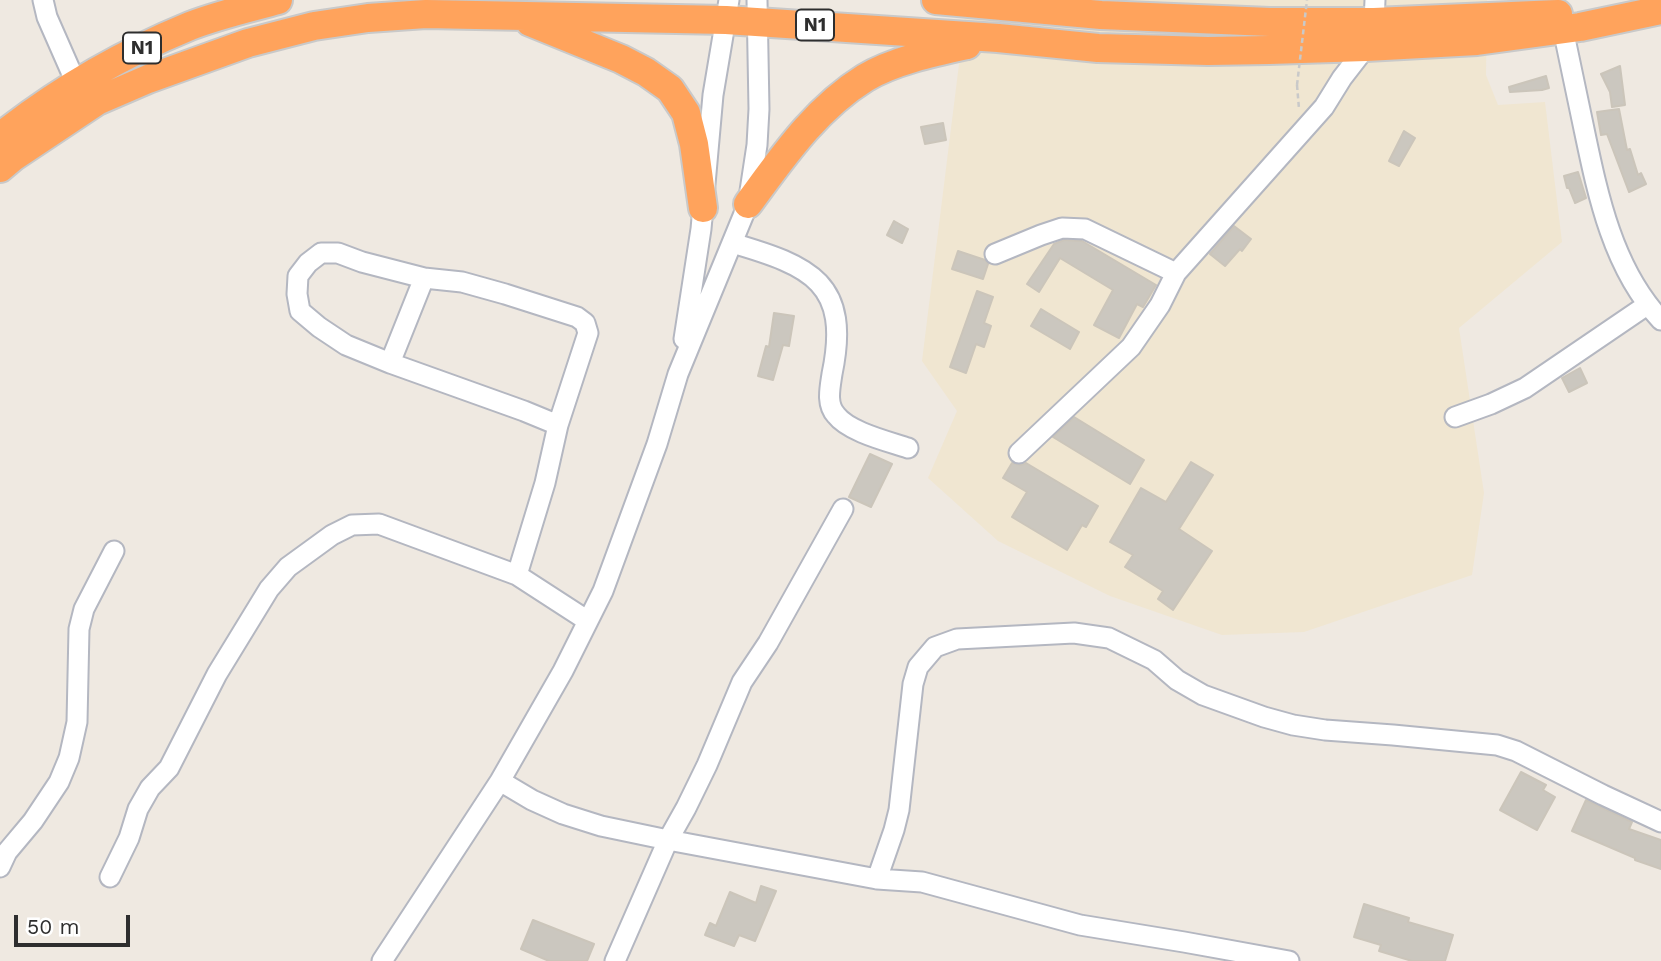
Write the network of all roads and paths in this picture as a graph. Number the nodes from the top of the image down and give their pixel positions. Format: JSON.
{"nodes":[{"id":1,"x":43,"y":0,"type":"edge"},
{"id":2,"x":278,"y":0,"type":"edge"},
{"id":3,"x":936,"y":0,"type":"edge"},
{"id":4,"x":1307,"y":0,"type":"edge"},
{"id":5,"x":1658,"y":0,"type":"edge"},
{"id":6,"x":727,"y":10,"type":"edge"},
{"id":7,"x":1661,"y":10,"type":"edge"},
{"id":8,"x":757,"y":11,"type":"edge"},
{"id":9,"x":514,"y":15,"type":"junction"},
{"id":10,"x":1372,"y":23,"type":"edge"},
{"id":11,"x":1563,"y":29,"type":"junction"},
{"id":12,"x":998,"y":38,"type":"junction"},
{"id":13,"x":76,"y":83,"type":"junction"},
{"id":14,"x":1297,"y":85,"type":"dead end"},
{"id":15,"x":0,"y":137,"type":"edge"},
{"id":16,"x":0,"y":168,"type":"edge"},
{"id":17,"x":748,"y":204,"type":"junction"},
{"id":18,"x":703,"y":208,"type":"junction"},
{"id":19,"x":732,"y":243,"type":"junction"},
{"id":20,"x":995,"y":254,"type":"dead end"},
{"id":21,"x":1176,"y":274,"type":"junction"},
{"id":22,"x":424,"y":278,"type":"junction"},
{"id":23,"x":1647,"y":304,"type":"junction"},
{"id":24,"x":1661,"y":320,"type":"edge"},
{"id":25,"x":390,"y":363,"type":"junction"},
{"id":26,"x":678,"y":374,"type":"junction"},
{"id":27,"x":1455,"y":417,"type":"dead end"},
{"id":28,"x":558,"y":425,"type":"junction"},
{"id":29,"x":908,"y":448,"type":"dead end"},
{"id":30,"x":1019,"y":453,"type":"dead end"},
{"id":31,"x":843,"y":509,"type":"dead end"},
{"id":32,"x":114,"y":551,"type":"dead end"},
{"id":33,"x":517,"y":575,"type":"junction"},
{"id":34,"x":588,"y":621,"type":"junction"},
{"id":35,"x":500,"y":781,"type":"junction"},
{"id":36,"x":1661,"y":821,"type":"edge"},
{"id":37,"x":668,"y":840,"type":"junction"},
{"id":38,"x":0,"y":867,"type":"edge"},
{"id":39,"x":110,"y":877,"type":"dead end"},
{"id":40,"x":877,"y":879,"type":"junction"},
{"id":41,"x":382,"y":961,"type":"edge"},
{"id":42,"x":615,"y":961,"type":"edge"},
{"id":43,"x":1289,"y":961,"type":"edge"}],
"edges":[{"from":1,"to":13,"type":"street"},
{"from":2,"to":13,"type":"highway","number":"N1"},
{"from":3,"to":10,"type":"highway","number":"N1"},
{"from":4,"to":14,"type":"path","bridge":true},
{"from":5,"to":10,"type":"highway","number":"N1"},
{"from":6,"to":8,"type":"highway","number":"N1"},
{"from":6,"to":9,"type":"highway","number":"N1"},
{"from":6,"to":18,"type":"street"},
{"from":7,"to":11,"type":"highway","number":"N1"},
{"from":8,"to":12,"type":"highway","number":"N1"},
{"from":8,"to":17,"type":"street"},
{"from":9,"to":16,"type":"highway","number":"N1"},
{"from":9,"to":18,"type":"highway"},
{"from":10,"to":11,"type":"highway","number":"N1"},
{"from":10,"to":12,"type":"highway","number":"N1"},
{"from":10,"to":21,"type":"street"},
{"from":11,"to":23,"type":"street"},
{"from":12,"to":17,"type":"highway"},
{"from":13,"to":15,"type":"highway","number":"N1"},
{"from":17,"to":19,"type":"street"},
{"from":18,"to":26,"type":"street"},
{"from":19,"to":26,"type":"street"},
{"from":19,"to":29,"type":"street"},
{"from":20,"to":21,"type":"street"},
{"from":21,"to":30,"type":"street"},
{"from":22,"to":25,"type":"street"},
{"from":22,"to":25,"type":"street"},
{"from":22,"to":28,"type":"street"},
{"from":23,"to":24,"type":"street"},
{"from":23,"to":27,"type":"street"},
{"from":25,"to":28,"type":"street"},
{"from":26,"to":34,"type":"street"},
{"from":28,"to":33,"type":"street"},
{"from":31,"to":37,"type":"street"},
{"from":32,"to":38,"type":"street"},
{"from":33,"to":34,"type":"street"},
{"from":33,"to":39,"type":"street"},
{"from":34,"to":35,"type":"street"},
{"from":35,"to":37,"type":"street"},
{"from":35,"to":41,"type":"street"},
{"from":36,"to":40,"type":"street"},
{"from":37,"to":40,"type":"street"},
{"from":37,"to":42,"type":"street"},
{"from":40,"to":43,"type":"street"}]}
